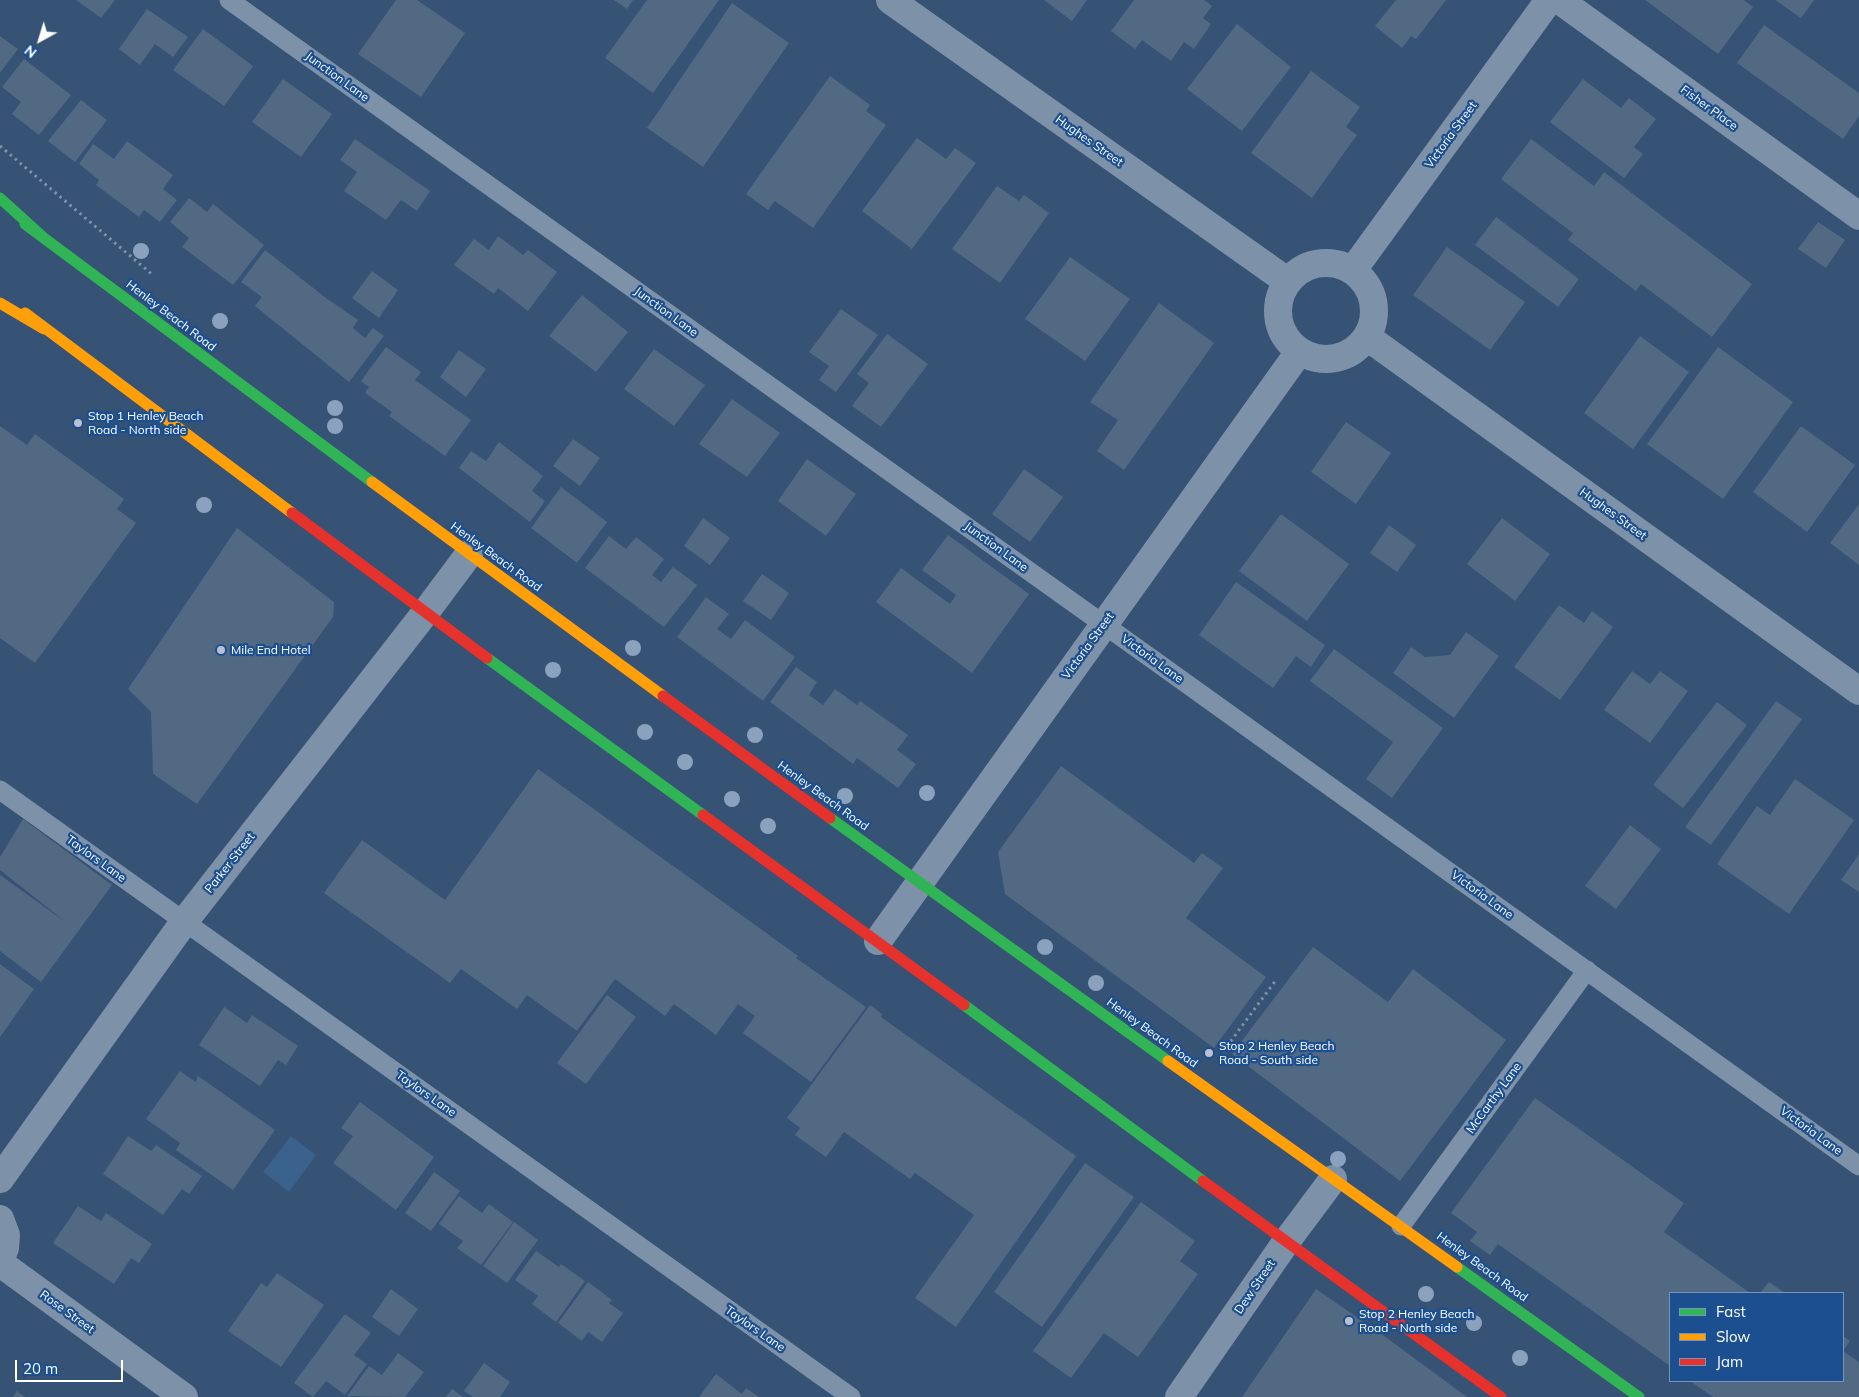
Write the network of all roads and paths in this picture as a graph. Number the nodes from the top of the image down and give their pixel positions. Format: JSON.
{"nodes":[{"id":1,"x":229,"y":0,"type":"edge"},
{"id":2,"x":890,"y":0,"type":"edge"},
{"id":3,"x":1549,"y":0,"type":"edge"},
{"id":4,"x":1559,"y":0,"type":"edge"},
{"id":5,"x":0,"y":198,"type":"edge"},
{"id":6,"x":0,"y":205,"type":"edge"},
{"id":7,"x":1859,"y":216,"type":"edge"},
{"id":8,"x":42,"y":237,"type":"junction"},
{"id":9,"x":1353,"y":270,"type":"junction"},
{"id":10,"x":1287,"y":281,"type":"junction"},
{"id":11,"x":0,"y":293,"type":"edge"},
{"id":12,"x":0,"y":303,"type":"edge"},
{"id":13,"x":44,"y":329,"type":"junction"},
{"id":14,"x":1367,"y":337,"type":"junction"},
{"id":15,"x":1298,"y":352,"type":"junction"},
{"id":16,"x":468,"y":554,"type":"junction"},
{"id":17,"x":425,"y":614,"type":"junction"},
{"id":18,"x":1104,"y":624,"type":"junction"},
{"id":19,"x":1859,"y":691,"type":"edge"},
{"id":20,"x":0,"y":790,"type":"edge"},
{"id":21,"x":919,"y":883,"type":"junction"},
{"id":22,"x":184,"y":922,"type":"junction"},
{"id":23,"x":878,"y":941,"type":"junction"},
{"id":24,"x":1587,"y":970,"type":"junction"},
{"id":25,"x":1276,"y":980,"type":"dead end"},
{"id":26,"x":1214,"y":1064,"type":"dead end"},
{"id":27,"x":1859,"y":1166,"type":"edge"},
{"id":28,"x":0,"y":1179,"type":"edge"},
{"id":29,"x":1333,"y":1179,"type":"junction"},
{"id":30,"x":0,"y":1219,"type":"edge"},
{"id":31,"x":1401,"y":1226,"type":"junction"},
{"id":32,"x":1286,"y":1242,"type":"junction"},
{"id":33,"x":0,"y":1262,"type":"edge"},
{"id":34,"x":184,"y":1397,"type":"edge"},
{"id":35,"x":851,"y":1397,"type":"edge"},
{"id":36,"x":1179,"y":1397,"type":"edge"},
{"id":37,"x":1501,"y":1397,"type":"edge"},
{"id":38,"x":1639,"y":1397,"type":"edge"}],
"edges":[{"from":1,"to":18,"type":"lane","name":"Junction Lane"},
{"from":2,"to":10,"type":"street","name":"Hughes Street"},
{"from":3,"to":9,"type":"street","name":"Victoria Street"},
{"from":4,"to":7,"type":"street","name":"Fisher Place"},
{"from":5,"to":8,"type":"main road"},
{"from":6,"to":8,"type":"main road","name":"Henley Beach Road"},
{"from":8,"to":16,"type":"main road","name":"Henley Beach Road"},
{"from":9,"to":10,"type":"street"},
{"from":9,"to":14,"type":"street"},
{"from":10,"to":15,"type":"street"},
{"from":11,"to":13,"type":"main road"},
{"from":12,"to":13,"type":"main road"},
{"from":13,"to":17,"type":"main road"},
{"from":14,"to":15,"type":"street"},
{"from":14,"to":19,"type":"street","name":"Hughes Street"},
{"from":15,"to":18,"type":"street","name":"Victoria Street"},
{"from":16,"to":17,"type":"street","name":"Parker Street"},
{"from":16,"to":21,"type":"main road","name":"Henley Beach Road"},
{"from":17,"to":22,"type":"street","name":"Parker Street"},
{"from":17,"to":23,"type":"main road"},
{"from":18,"to":21,"type":"street","name":"Victoria Street"},
{"from":18,"to":24,"type":"lane","name":"Victoria Lane"},
{"from":20,"to":22,"type":"lane","name":"Taylors Lane"},
{"from":21,"to":23,"type":"street","name":"Victoria Street"},
{"from":21,"to":29,"type":"main road","name":"Henley Beach Road"},
{"from":22,"to":28,"type":"street","name":"Parker Street"},
{"from":22,"to":35,"type":"lane","name":"Taylors Lane"},
{"from":23,"to":32,"type":"main road"},
{"from":24,"to":27,"type":"lane","name":"Victoria Lane"},
{"from":24,"to":31,"type":"lane","name":"McCarthy Lane"},
{"from":25,"to":26,"type":"path"},
{"from":29,"to":31,"type":"main road","name":"Henley Beach Road"},
{"from":29,"to":32,"type":"street","name":"Dew Street"},
{"from":30,"to":33,"type":"street"},
{"from":31,"to":38,"type":"main road","name":"Henley Beach Road"},
{"from":32,"to":36,"type":"street","name":"Dew Street"},
{"from":32,"to":37,"type":"main road"},
{"from":33,"to":34,"type":"street","name":"Rose Street"}]}
